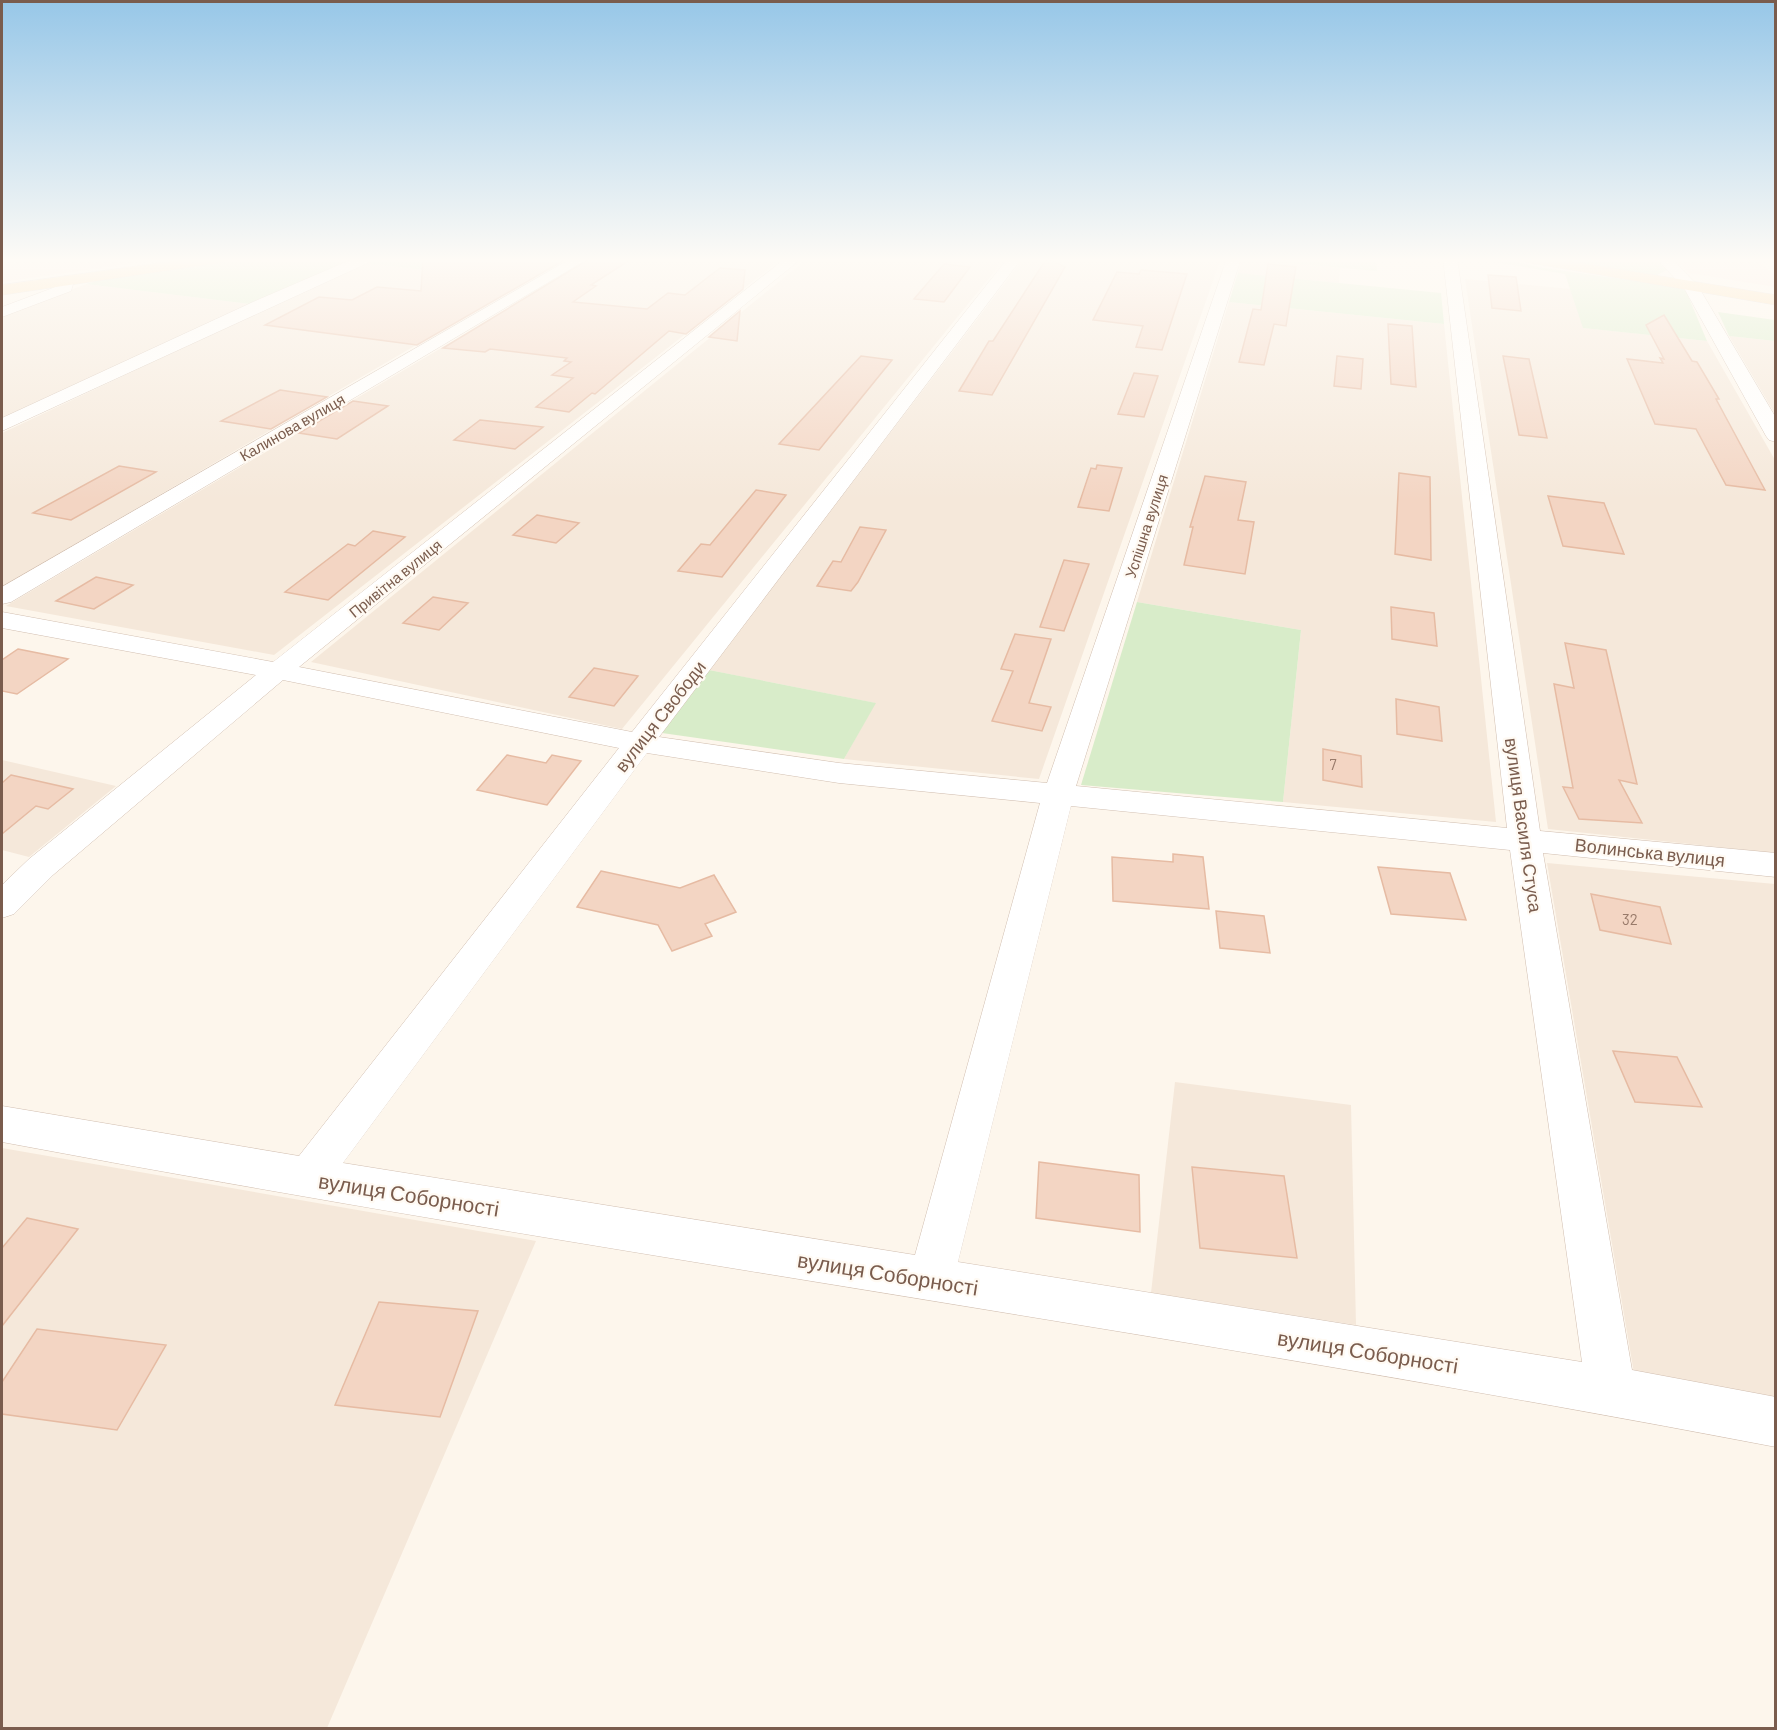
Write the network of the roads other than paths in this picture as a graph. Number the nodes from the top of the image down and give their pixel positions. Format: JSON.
{"nodes":[{"id":1,"x":186,"y":339,"type":"edge"},
{"id":2,"x":444,"y":339,"type":"edge"},
{"id":3,"x":694,"y":339,"type":"edge"},
{"id":4,"x":952,"y":339,"type":"edge"},
{"id":5,"x":1208,"y":339,"type":"edge"},
{"id":6,"x":1460,"y":339,"type":"edge"},
{"id":7,"x":1720,"y":339,"type":"edge"},
{"id":8,"x":2,"y":425,"type":"edge"},
{"id":9,"x":1776,"y":436,"type":"edge"},
{"id":10,"x":2,"y":597,"type":"edge"},
{"id":11,"x":2,"y":620,"type":"edge"},
{"id":12,"x":278,"y":671,"type":"junction"},
{"id":13,"x":639,"y":743,"type":"junction"},
{"id":14,"x":1058,"y":795,"type":"junction"},
{"id":15,"x":1525,"y":840,"type":"junction"},
{"id":16,"x":1776,"y":864,"type":"edge"},
{"id":17,"x":2,"y":905,"type":"edge"},
{"id":18,"x":2,"y":1124,"type":"edge"},
{"id":19,"x":308,"y":1177,"type":"junction"},
{"id":20,"x":931,"y":1280,"type":"junction"},
{"id":21,"x":1611,"y":1391,"type":"junction"},
{"id":22,"x":1776,"y":1422,"type":"edge"}],
"edges":[{"from":1,"to":8,"type":"street"},
{"from":2,"to":10,"type":"street","name":"Калинова вулиця"},
{"from":3,"to":12,"type":"street","name":"Привітна вулиця"},
{"from":4,"to":13,"type":"street","name":"вулиця Свободи"},
{"from":5,"to":14,"type":"street","name":"Успішна вулиця"},
{"from":6,"to":15,"type":"street","name":"вулиця Василя Стуса"},
{"from":7,"to":9,"type":"street"},
{"from":11,"to":12,"type":"street","name":"Волинська вулиця"},
{"from":12,"to":13,"type":"street","name":"Волинська вулиця"},
{"from":12,"to":17,"type":"street","name":"Привітна вулиця"},
{"from":13,"to":14,"type":"street","name":"Волинська вулиця"},
{"from":13,"to":19,"type":"street","name":"вулиця Свободи"},
{"from":14,"to":15,"type":"street","name":"Волинська вулиця"},
{"from":14,"to":20,"type":"street","name":"Успішна вулиця"},
{"from":15,"to":16,"type":"street","name":"Волинська вулиця"},
{"from":15,"to":21,"type":"street","name":"вулиця Василя Стуса"},
{"from":18,"to":19,"type":"street","name":"вулиця Соборності"},
{"from":19,"to":20,"type":"street","name":"вулиця Соборності"},
{"from":20,"to":21,"type":"street","name":"вулиця Соборності"},
{"from":21,"to":22,"type":"street","name":"вулиця Соборності"}]}
